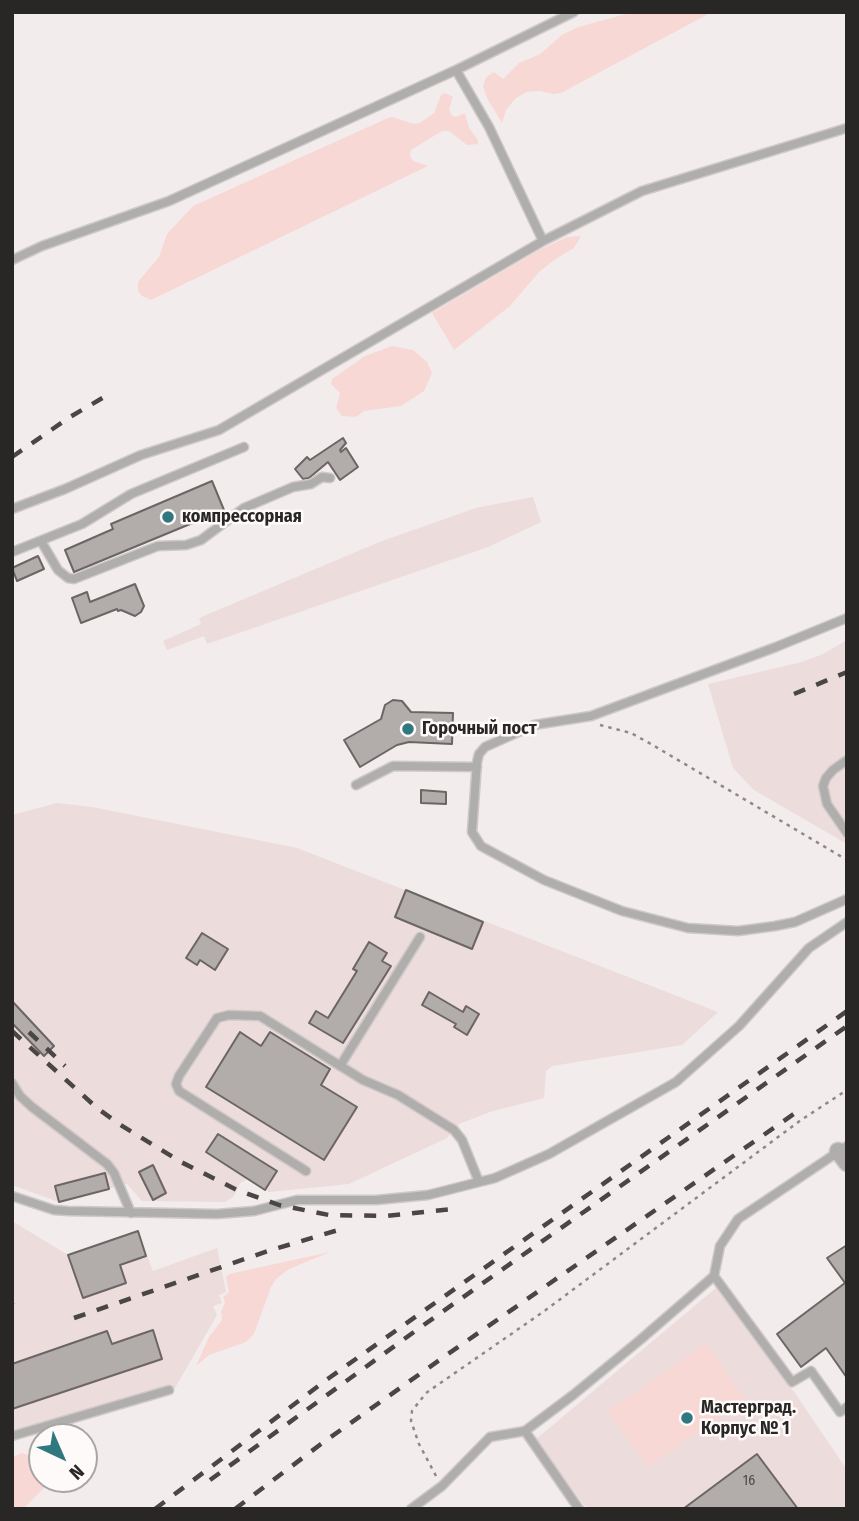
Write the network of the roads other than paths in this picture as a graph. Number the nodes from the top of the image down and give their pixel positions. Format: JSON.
{"nodes":[{"id":1,"x":574,"y":12,"type":"edge"},
{"id":2,"x":456,"y":69,"type":"junction"},
{"id":3,"x":847,"y":128,"type":"edge"},
{"id":4,"x":543,"y":241,"type":"junction"},
{"id":5,"x":12,"y":260,"type":"edge"},
{"id":6,"x":244,"y":446,"type":"dead end"},
{"id":7,"x":330,"y":478,"type":"dead end"},
{"id":8,"x":12,"y":509,"type":"edge"},
{"id":9,"x":41,"y":541,"type":"junction"},
{"id":10,"x":12,"y":552,"type":"edge"},
{"id":11,"x":847,"y":618,"type":"edge"},
{"id":12,"x":847,"y":760,"type":"edge"},
{"id":13,"x":477,"y":767,"type":"junction"},
{"id":14,"x":356,"y":785,"type":"dead end"},
{"id":15,"x":847,"y":833,"type":"edge"},
{"id":16,"x":847,"y":899,"type":"edge"},
{"id":17,"x":847,"y":922,"type":"edge"},
{"id":18,"x":420,"y":937,"type":"dead end"},
{"id":19,"x":340,"y":1066,"type":"junction"},
{"id":20,"x":12,"y":1083,"type":"edge"},
{"id":21,"x":844,"y":1153,"type":"edge"},
{"id":22,"x":306,"y":1171,"type":"dead end"},
{"id":23,"x":479,"y":1182,"type":"junction"},
{"id":24,"x":12,"y":1196,"type":"edge"},
{"id":25,"x":131,"y":1213,"type":"junction"},
{"id":26,"x":714,"y":1276,"type":"junction"},
{"id":27,"x":169,"y":1390,"type":"dead end"},
{"id":28,"x":847,"y":1407,"type":"edge"},
{"id":29,"x":525,"y":1431,"type":"junction"},
{"id":30,"x":12,"y":1436,"type":"edge"},
{"id":31,"x":411,"y":1509,"type":"edge"},
{"id":32,"x":579,"y":1509,"type":"edge"}],
"edges":[{"from":1,"to":2,"type":"lane"},
{"from":2,"to":4,"type":"lane"},
{"from":2,"to":5,"type":"lane"},
{"from":3,"to":4,"type":"lane"},
{"from":4,"to":8,"type":"lane"},
{"from":6,"to":9,"type":"lane"},
{"from":7,"to":9,"type":"lane"},
{"from":9,"to":10,"type":"lane"},
{"from":11,"to":13,"type":"lane"},
{"from":12,"to":15,"type":"lane"},
{"from":13,"to":14,"type":"lane"},
{"from":13,"to":16,"type":"lane"},
{"from":17,"to":23,"type":"lane"},
{"from":18,"to":19,"type":"lane"},
{"from":19,"to":22,"type":"lane"},
{"from":19,"to":23,"type":"lane"},
{"from":20,"to":25,"type":"lane"},
{"from":21,"to":26,"type":"lane"},
{"from":23,"to":25,"type":"lane"},
{"from":24,"to":25,"type":"lane"},
{"from":26,"to":28,"type":"lane"},
{"from":26,"to":29,"type":"lane"},
{"from":27,"to":30,"type":"lane"},
{"from":29,"to":31,"type":"lane"},
{"from":29,"to":32,"type":"lane"}]}
